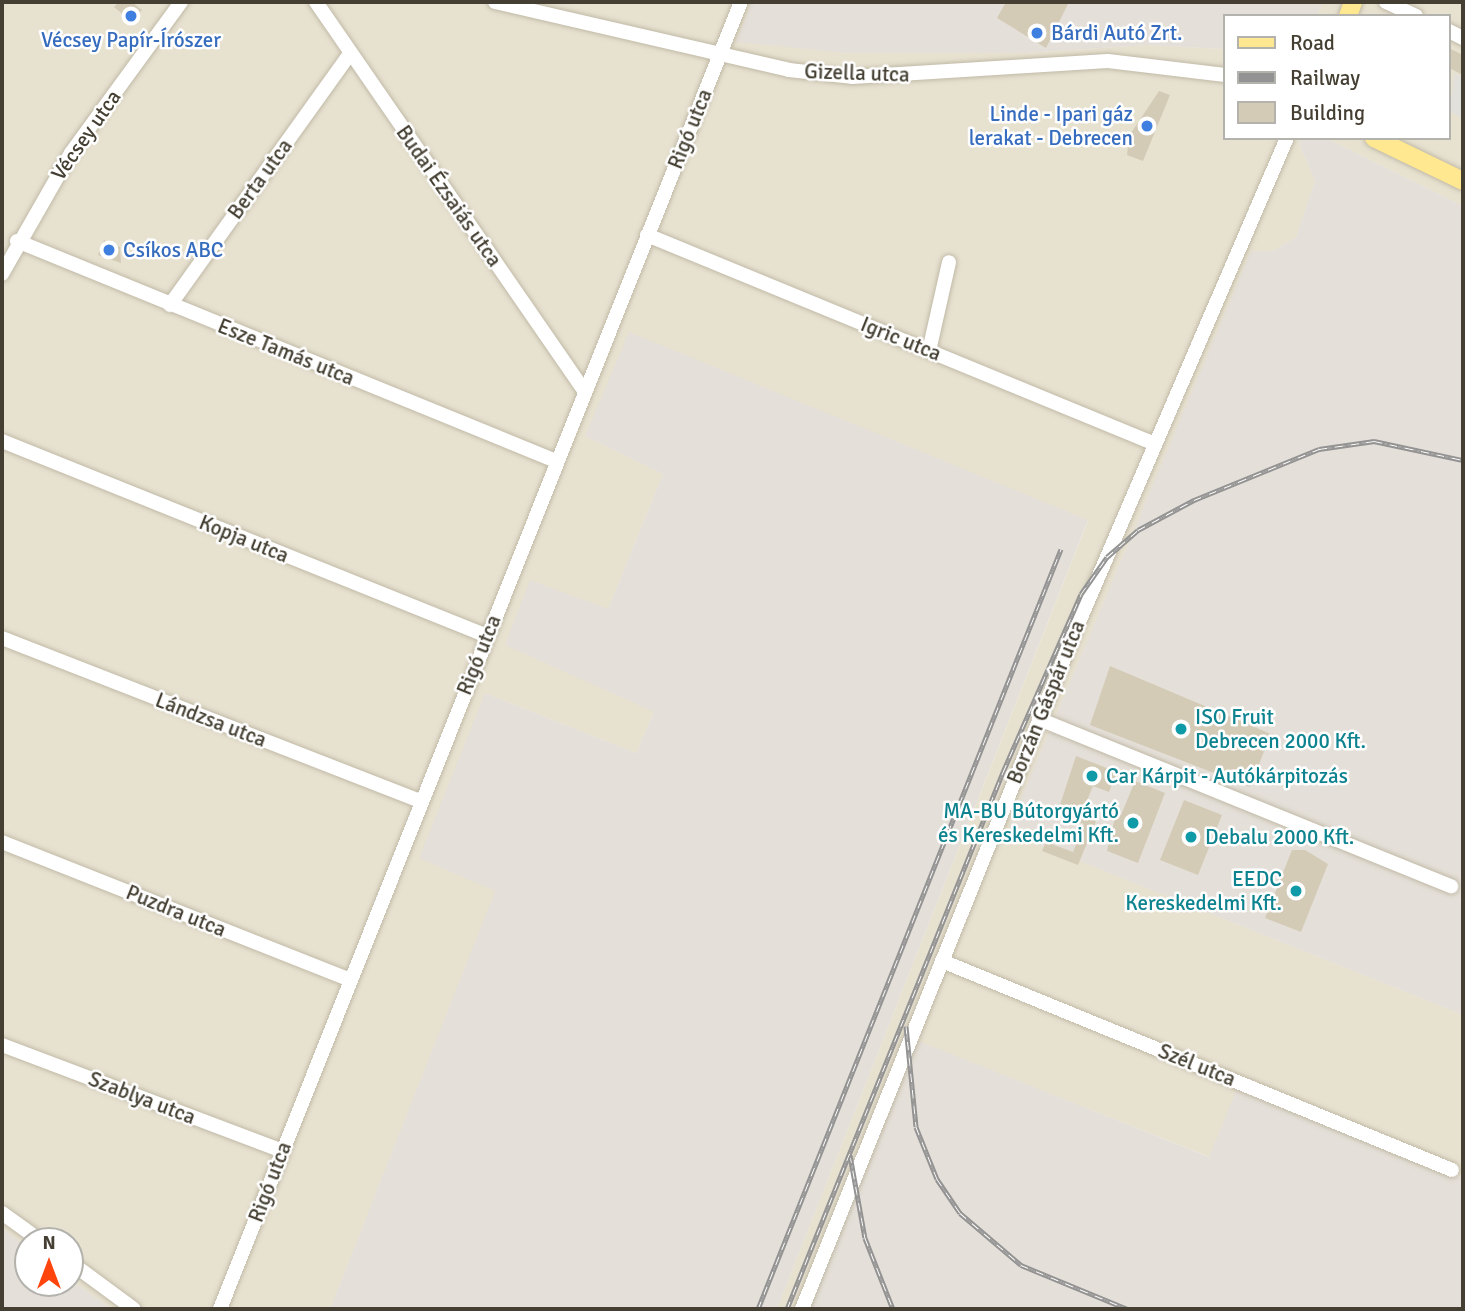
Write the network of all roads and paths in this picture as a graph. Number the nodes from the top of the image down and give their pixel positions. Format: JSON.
{"nodes":[{"id":1,"x":181,"y":2,"type":"edge"},
{"id":2,"x":316,"y":2,"type":"edge"},
{"id":3,"x":495,"y":2,"type":"edge"},
{"id":4,"x":741,"y":2,"type":"edge"},
{"id":5,"x":1386,"y":2,"type":"edge"},
{"id":6,"x":1412,"y":14,"type":"edge"},
{"id":7,"x":350,"y":54,"type":"junction"},
{"id":8,"x":721,"y":54,"type":"junction"},
{"id":9,"x":1224,"y":75,"type":"edge"},
{"id":10,"x":1286,"y":140,"type":"edge"},
{"id":11,"x":1296,"y":140,"type":"edge"},
{"id":12,"x":1378,"y":140,"type":"edge"},
{"id":13,"x":1463,"y":181,"type":"edge"},
{"id":14,"x":1253,"y":216,"type":"junction"},
{"id":15,"x":647,"y":235,"type":"junction"},
{"id":16,"x":17,"y":241,"type":"junction"},
{"id":17,"x":949,"y":262,"type":"dead end"},
{"id":18,"x":2,"y":274,"type":"edge"},
{"id":19,"x":170,"y":304,"type":"junction"},
{"id":20,"x":929,"y":351,"type":"junction"},
{"id":21,"x":584,"y":390,"type":"junction"},
{"id":22,"x":2,"y":442,"type":"edge"},
{"id":23,"x":1155,"y":444,"type":"junction"},
{"id":24,"x":556,"y":461,"type":"junction"},
{"id":25,"x":486,"y":636,"type":"junction"},
{"id":26,"x":2,"y":638,"type":"edge"},
{"id":27,"x":1039,"y":719,"type":"junction"},
{"id":28,"x":421,"y":801,"type":"junction"},
{"id":29,"x":2,"y":845,"type":"edge"},
{"id":30,"x":1451,"y":886,"type":"dead end"},
{"id":31,"x":942,"y":961,"type":"junction"},
{"id":32,"x":350,"y":980,"type":"junction"},
{"id":33,"x":2,"y":1045,"type":"edge"},
{"id":34,"x":282,"y":1151,"type":"junction"},
{"id":35,"x":1452,"y":1170,"type":"dead end"},
{"id":36,"x":2,"y":1213,"type":"edge"},
{"id":37,"x":22,"y":1227,"type":"edge"},
{"id":38,"x":84,"y":1272,"type":"edge"},
{"id":39,"x":134,"y":1309,"type":"edge"},
{"id":40,"x":220,"y":1309,"type":"edge"},
{"id":41,"x":802,"y":1309,"type":"edge"}],
"edges":[{"from":1,"to":16,"type":"street","name":"Vécsey utca"},
{"from":2,"to":7,"type":"street","name":"Budai Ézsaiás utca"},
{"from":3,"to":8,"type":"street","name":"Gizella utca"},
{"from":4,"to":8,"type":"street","name":"Rigó utca"},
{"from":5,"to":6,"type":"street"},
{"from":7,"to":19,"type":"street","name":"Berta utca"},
{"from":7,"to":21,"type":"street","name":"Budai Ézsaiás utca"},
{"from":8,"to":9,"type":"street","name":"Gizella utca"},
{"from":8,"to":15,"type":"street","name":"Rigó utca"},
{"from":10,"to":14,"type":"street","name":"Borzán Gáspár utca"},
{"from":11,"to":14,"type":"street","name":"Borzán Gáspár utca"},
{"from":12,"to":13,"type":"main road"},
{"from":14,"to":23,"type":"street","name":"Borzán Gáspár utca"},
{"from":15,"to":20,"type":"street","name":"Igric utca"},
{"from":15,"to":21,"type":"street","name":"Rigó utca"},
{"from":16,"to":18,"type":"street","name":"Vécsey utca"},
{"from":16,"to":19,"type":"street","name":"Esze Tamás utca"},
{"from":17,"to":20,"type":"street"},
{"from":19,"to":24,"type":"street","name":"Esze Tamás utca"},
{"from":20,"to":23,"type":"street","name":"Igric utca"},
{"from":21,"to":24,"type":"street","name":"Rigó utca"},
{"from":22,"to":25,"type":"street","name":"Kopja utca"},
{"from":23,"to":27,"type":"street","name":"Borzán Gáspár utca"},
{"from":24,"to":25,"type":"street","name":"Rigó utca"},
{"from":25,"to":28,"type":"street","name":"Rigó utca"},
{"from":26,"to":28,"type":"street","name":"Lándzsa utca"},
{"from":27,"to":30,"type":"street"},
{"from":27,"to":31,"type":"street","name":"Borzán Gáspár utca"},
{"from":28,"to":32,"type":"street","name":"Rigó utca"},
{"from":29,"to":32,"type":"street","name":"Puzdra utca"},
{"from":31,"to":35,"type":"street","name":"Szél utca"},
{"from":31,"to":41,"type":"street","name":"Borzán Gáspár utca"},
{"from":32,"to":34,"type":"street","name":"Rigó utca"},
{"from":33,"to":34,"type":"street","name":"Szablya utca"},
{"from":34,"to":40,"type":"street","name":"Rigó utca"},
{"from":36,"to":37,"type":"street"},
{"from":38,"to":39,"type":"street"}]}
